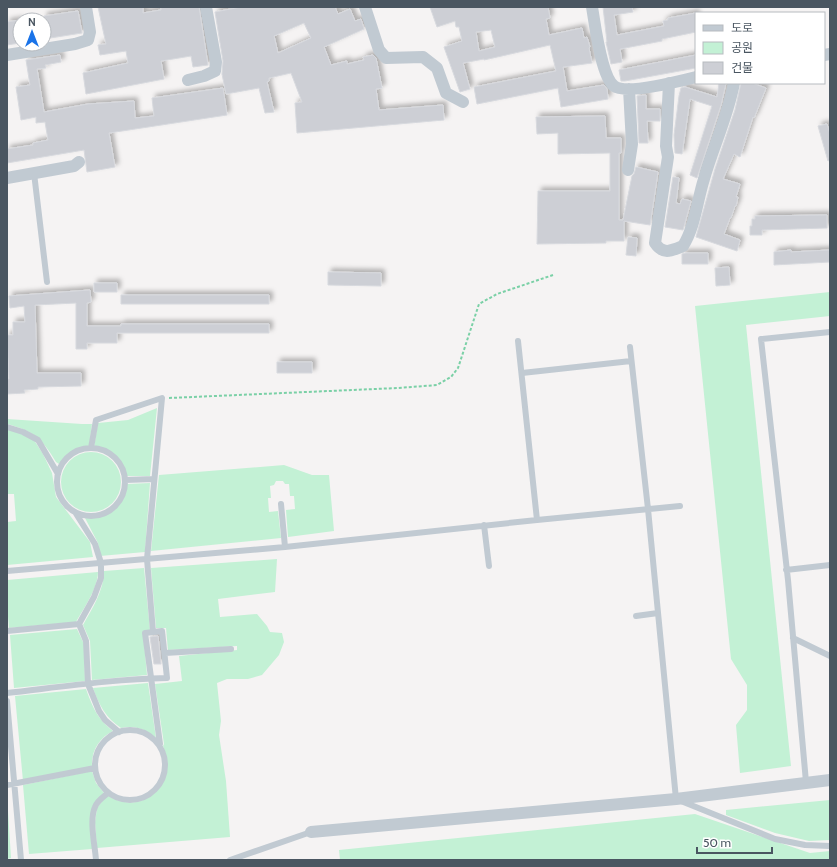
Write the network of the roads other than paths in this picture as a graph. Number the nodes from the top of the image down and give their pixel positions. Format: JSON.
{"nodes":[{"id":1,"x":86,"y":7,"type":"edge"},
{"id":2,"x":206,"y":7,"type":"edge"},
{"id":3,"x":365,"y":7,"type":"edge"},
{"id":4,"x":592,"y":7,"type":"edge"},
{"id":5,"x":7,"y":54,"type":"edge"},
{"id":6,"x":695,"y":78,"type":"edge"},
{"id":7,"x":188,"y":80,"type":"dead end"},
{"id":8,"x":670,"y":83,"type":"junction"},
{"id":9,"x":734,"y":84,"type":"edge"},
{"id":10,"x":629,"y":89,"type":"junction"},
{"id":11,"x":463,"y":102,"type":"dead end"},
{"id":12,"x":79,"y":162,"type":"dead end"},
{"id":13,"x":628,"y":170,"type":"dead end"},
{"id":14,"x":34,"y":173,"type":"junction"},
{"id":15,"x":7,"y":178,"type":"edge"},
{"id":16,"x":47,"y":282,"type":"dead end"},
{"id":17,"x":830,"y":332,"type":"edge"},
{"id":18,"x":518,"y":341,"type":"dead end"},
{"id":19,"x":630,"y":347,"type":"dead end"},
{"id":20,"x":631,"y":361,"type":"junction"},
{"id":21,"x":522,"y":373,"type":"junction"},
{"id":22,"x":7,"y":426,"type":"edge"},
{"id":23,"x":91,"y":448,"type":"junction"},
{"id":24,"x":58,"y":474,"type":"junction"},
{"id":25,"x":154,"y":478,"type":"junction"},
{"id":26,"x":125,"y":480,"type":"junction"},
{"id":27,"x":281,"y":504,"type":"dead end"},
{"id":28,"x":680,"y":506,"type":"dead end"},
{"id":29,"x":648,"y":508,"type":"junction"},
{"id":30,"x":75,"y":512,"type":"junction"},
{"id":31,"x":537,"y":520,"type":"junction"},
{"id":32,"x":484,"y":525,"type":"junction"},
{"id":33,"x":285,"y":547,"type":"junction"},
{"id":34,"x":147,"y":559,"type":"junction"},
{"id":35,"x":101,"y":563,"type":"junction"},
{"id":36,"x":488,"y":566,"type":"dead end"},
{"id":37,"x":830,"y":566,"type":"edge"},
{"id":38,"x":786,"y":570,"type":"junction"},
{"id":39,"x":7,"y":571,"type":"edge"},
{"id":40,"x":658,"y":613,"type":"junction"},
{"id":41,"x":636,"y":616,"type":"dead end"},
{"id":42,"x":80,"y":624,"type":"junction"},
{"id":43,"x":7,"y":631,"type":"edge"},
{"id":44,"x":153,"y":632,"type":"junction"},
{"id":45,"x":793,"y":638,"type":"junction"},
{"id":46,"x":231,"y":649,"type":"dead end"},
{"id":47,"x":165,"y":653,"type":"junction"},
{"id":48,"x":830,"y":656,"type":"edge"},
{"id":49,"x":150,"y":678,"type":"junction"},
{"id":50,"x":88,"y":684,"type":"junction"},
{"id":51,"x":7,"y":693,"type":"edge"},
{"id":52,"x":7,"y":701,"type":"edge"},
{"id":53,"x":119,"y":732,"type":"junction"},
{"id":54,"x":159,"y":745,"type":"junction"},
{"id":55,"x":95,"y":768,"type":"junction"},
{"id":56,"x":830,"y":780,"type":"edge"},
{"id":57,"x":806,"y":782,"type":"junction"},
{"id":58,"x":14,"y":784,"type":"junction"},
{"id":59,"x":7,"y":785,"type":"edge"},
{"id":60,"x":108,"y":793,"type":"junction"},
{"id":61,"x":676,"y":799,"type":"junction"},
{"id":62,"x":312,"y":832,"type":"joint"},
{"id":63,"x":830,"y":846,"type":"edge"},
{"id":64,"x":21,"y":860,"type":"edge"},
{"id":65,"x":96,"y":860,"type":"edge"},
{"id":66,"x":230,"y":860,"type":"edge"}],
"edges":[{"from":1,"to":5,"type":"street"},
{"from":2,"to":7,"type":"street"},
{"from":3,"to":11,"type":"street"},
{"from":4,"to":10,"type":"street"},
{"from":6,"to":8,"type":"street"},
{"from":8,"to":9,"type":"street"},
{"from":8,"to":10,"type":"street"},
{"from":10,"to":13,"type":"street"},
{"from":12,"to":14,"type":"street"},
{"from":14,"to":15,"type":"street"},
{"from":14,"to":16,"type":"lane"},
{"from":17,"to":38,"type":"lane"},
{"from":18,"to":21,"type":"lane"},
{"from":19,"to":20,"type":"lane"},
{"from":20,"to":21,"type":"lane"},
{"from":20,"to":29,"type":"lane"},
{"from":21,"to":31,"type":"lane"},
{"from":22,"to":24,"type":"lane"},
{"from":23,"to":24,"type":"lane"},
{"from":23,"to":25,"type":"lane"},
{"from":23,"to":26,"type":"lane"},
{"from":24,"to":30,"type":"lane"},
{"from":25,"to":26,"type":"lane"},
{"from":25,"to":34,"type":"lane"},
{"from":26,"to":30,"type":"lane"},
{"from":27,"to":33,"type":"lane"},
{"from":28,"to":29,"type":"lane"},
{"from":29,"to":31,"type":"lane"},
{"from":29,"to":40,"type":"lane"},
{"from":30,"to":35,"type":"lane"},
{"from":31,"to":32,"type":"lane"},
{"from":32,"to":33,"type":"lane"},
{"from":32,"to":36,"type":"lane"},
{"from":33,"to":34,"type":"lane"},
{"from":34,"to":35,"type":"lane"},
{"from":34,"to":44,"type":"lane"},
{"from":35,"to":39,"type":"lane"},
{"from":35,"to":42,"type":"lane"},
{"from":37,"to":38,"type":"lane"},
{"from":38,"to":45,"type":"lane"},
{"from":40,"to":41,"type":"lane"},
{"from":40,"to":61,"type":"lane"},
{"from":42,"to":43,"type":"lane"},
{"from":42,"to":50,"type":"lane"},
{"from":44,"to":47,"type":"lane"},
{"from":44,"to":49,"type":"lane"},
{"from":45,"to":48,"type":"lane"},
{"from":45,"to":57,"type":"lane"},
{"from":46,"to":47,"type":"lane"},
{"from":47,"to":49,"type":"lane"},
{"from":49,"to":50,"type":"lane"},
{"from":49,"to":54,"type":"lane"},
{"from":50,"to":51,"type":"lane"},
{"from":50,"to":53,"type":"lane"},
{"from":52,"to":58,"type":"lane"},
{"from":53,"to":54,"type":"lane"},
{"from":53,"to":55,"type":"lane"},
{"from":54,"to":60,"type":"lane"},
{"from":55,"to":58,"type":"lane"},
{"from":55,"to":60,"type":"lane"},
{"from":56,"to":57,"type":"street"},
{"from":57,"to":61,"type":"street"},
{"from":58,"to":59,"type":"lane"},
{"from":58,"to":64,"type":"lane"},
{"from":60,"to":65,"type":"lane"},
{"from":61,"to":62,"type":"street"},
{"from":61,"to":63,"type":"lane"},
{"from":62,"to":66,"type":"lane"}]}
